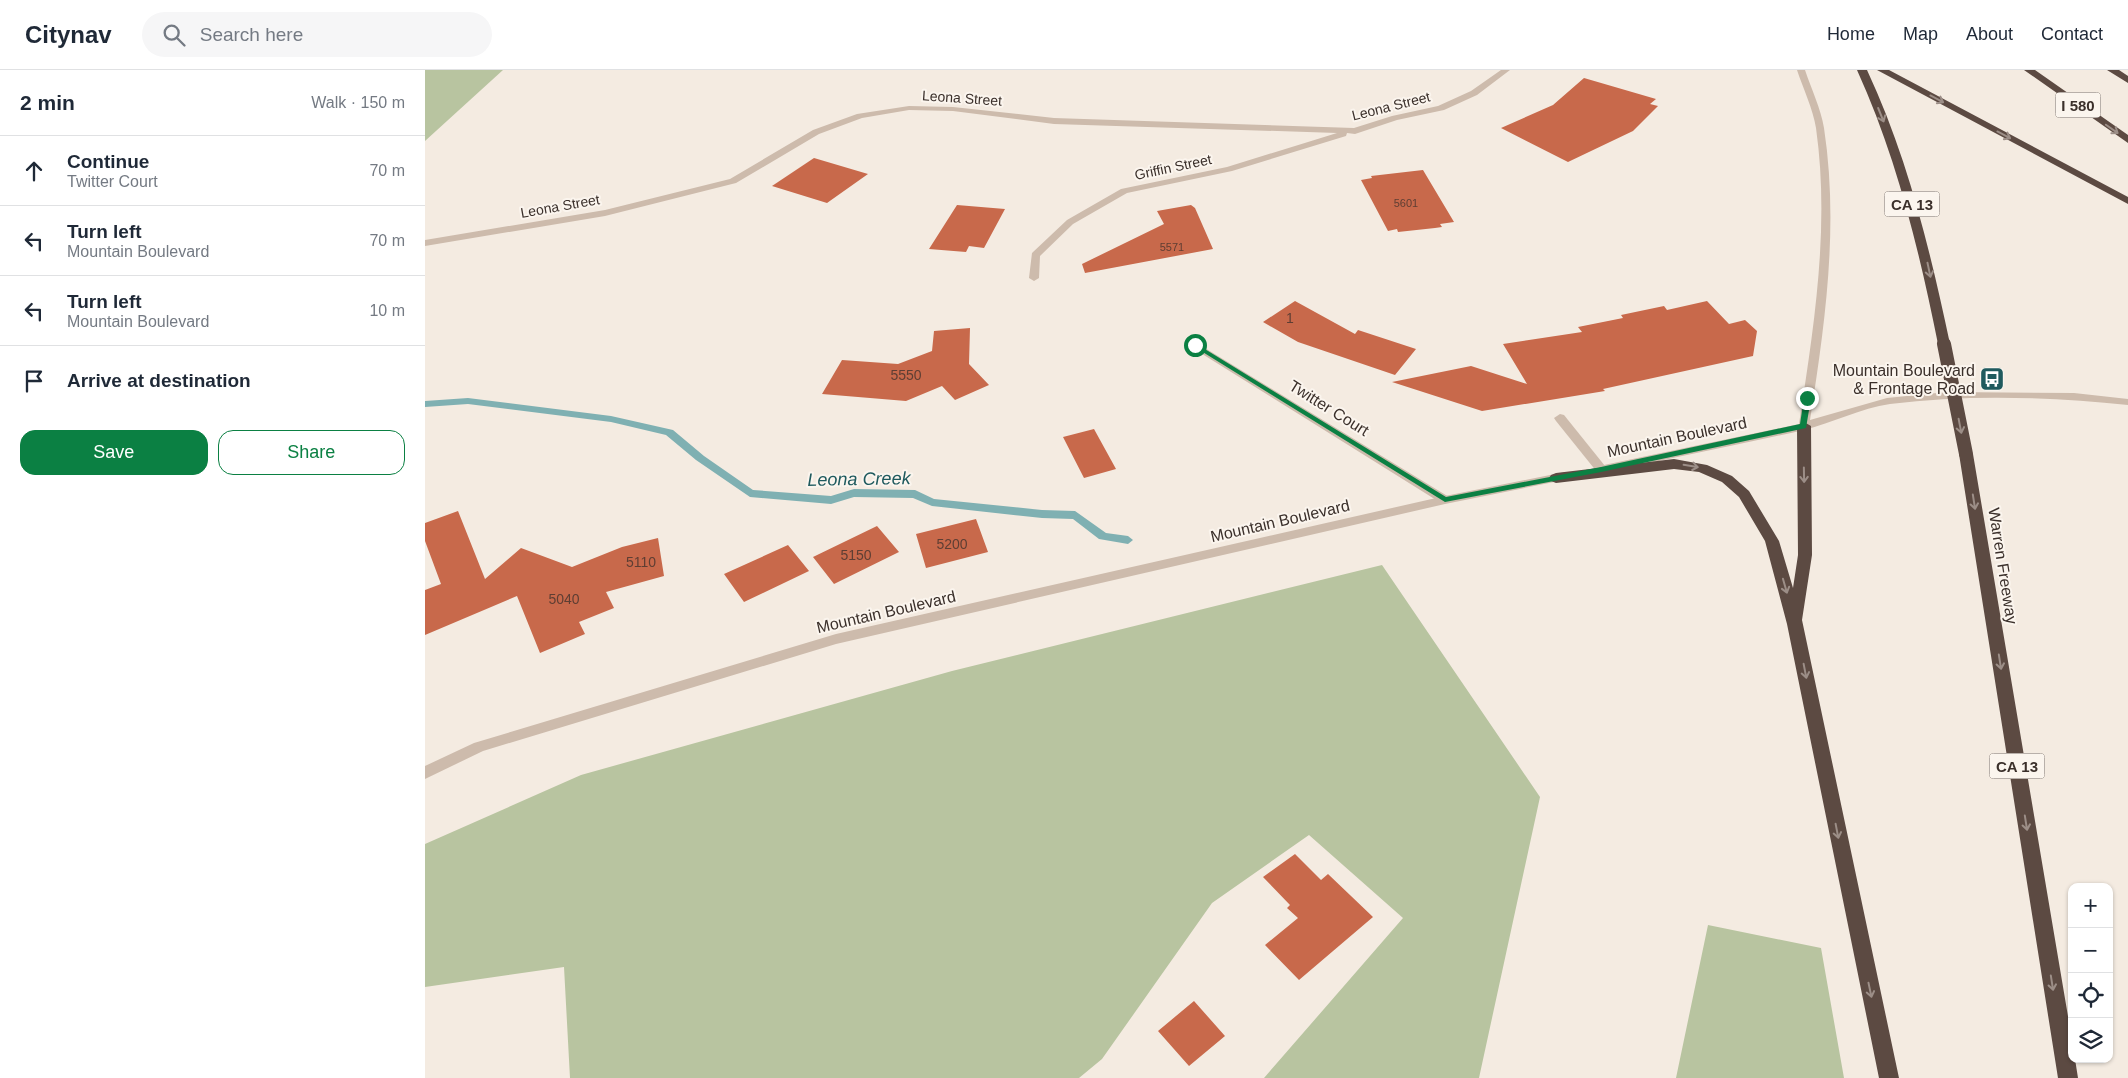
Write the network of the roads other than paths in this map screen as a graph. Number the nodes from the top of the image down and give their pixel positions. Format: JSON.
{"nodes":[{"id":1,"x":1506,"y":70,"type":"edge"},
{"id":2,"x":1801,"y":70,"type":"edge"},
{"id":3,"x":1862,"y":70,"type":"edge"},
{"id":4,"x":1882,"y":70,"type":"edge"},
{"id":5,"x":2029,"y":70,"type":"edge"},
{"id":6,"x":2113,"y":70,"type":"edge"},
{"id":7,"x":2128,"y":80,"type":"edge"},
{"id":8,"x":1355,"y":131,"type":"junction"},
{"id":9,"x":2128,"y":140,"type":"edge"},
{"id":10,"x":2128,"y":201,"type":"edge"},
{"id":11,"x":425,"y":243,"type":"edge"},
{"id":12,"x":1034,"y":278,"type":"dead end"},
{"id":13,"x":1195,"y":345,"type":"dead end"},
{"id":14,"x":2128,"y":402,"type":"edge"},
{"id":15,"x":1560,"y":418,"type":"dead end"},
{"id":16,"x":1804,"y":426,"type":"junction"},
{"id":17,"x":1601,"y":470,"type":"junction"},
{"id":18,"x":1556,"y":478,"type":"junction"},
{"id":19,"x":1445,"y":500,"type":"junction"},
{"id":20,"x":1795,"y":624,"type":"junction"},
{"id":21,"x":425,"y":773,"type":"edge"},
{"id":22,"x":1889,"y":1078,"type":"edge"},
{"id":23,"x":2068,"y":1078,"type":"edge"}],
"edges":[{"from":1,"to":8,"type":"street","name":"Leona Street"},
{"from":2,"to":16,"type":"street"},
{"from":3,"to":23,"type":"highway","name":"Warren Freeway","number":"CA 13","one_way":true,"bridge":true},
{"from":4,"to":10,"type":"highway","one_way":true},
{"from":5,"to":9,"type":"highway","number":"I 580","one_way":true},
{"from":6,"to":7,"type":"highway"},
{"from":8,"to":11,"type":"street","name":"Leona Street"},
{"from":8,"to":12,"type":"street","name":"Griffin Street"},
{"from":13,"to":19,"type":"street","name":"Twitter Court"},
{"from":14,"to":16,"type":"street","name":"Mountain Boulevard"},
{"from":15,"to":17,"type":"street"},
{"from":16,"to":17,"type":"street","name":"Mountain Boulevard"},
{"from":16,"to":20,"type":"highway","one_way":true},
{"from":17,"to":18,"type":"street","name":"Mountain Boulevard"},
{"from":18,"to":19,"type":"street","name":"Mountain Boulevard"},
{"from":18,"to":20,"type":"highway","one_way":true},
{"from":19,"to":21,"type":"street","name":"Mountain Boulevard"},
{"from":20,"to":22,"type":"highway","one_way":true}]}
